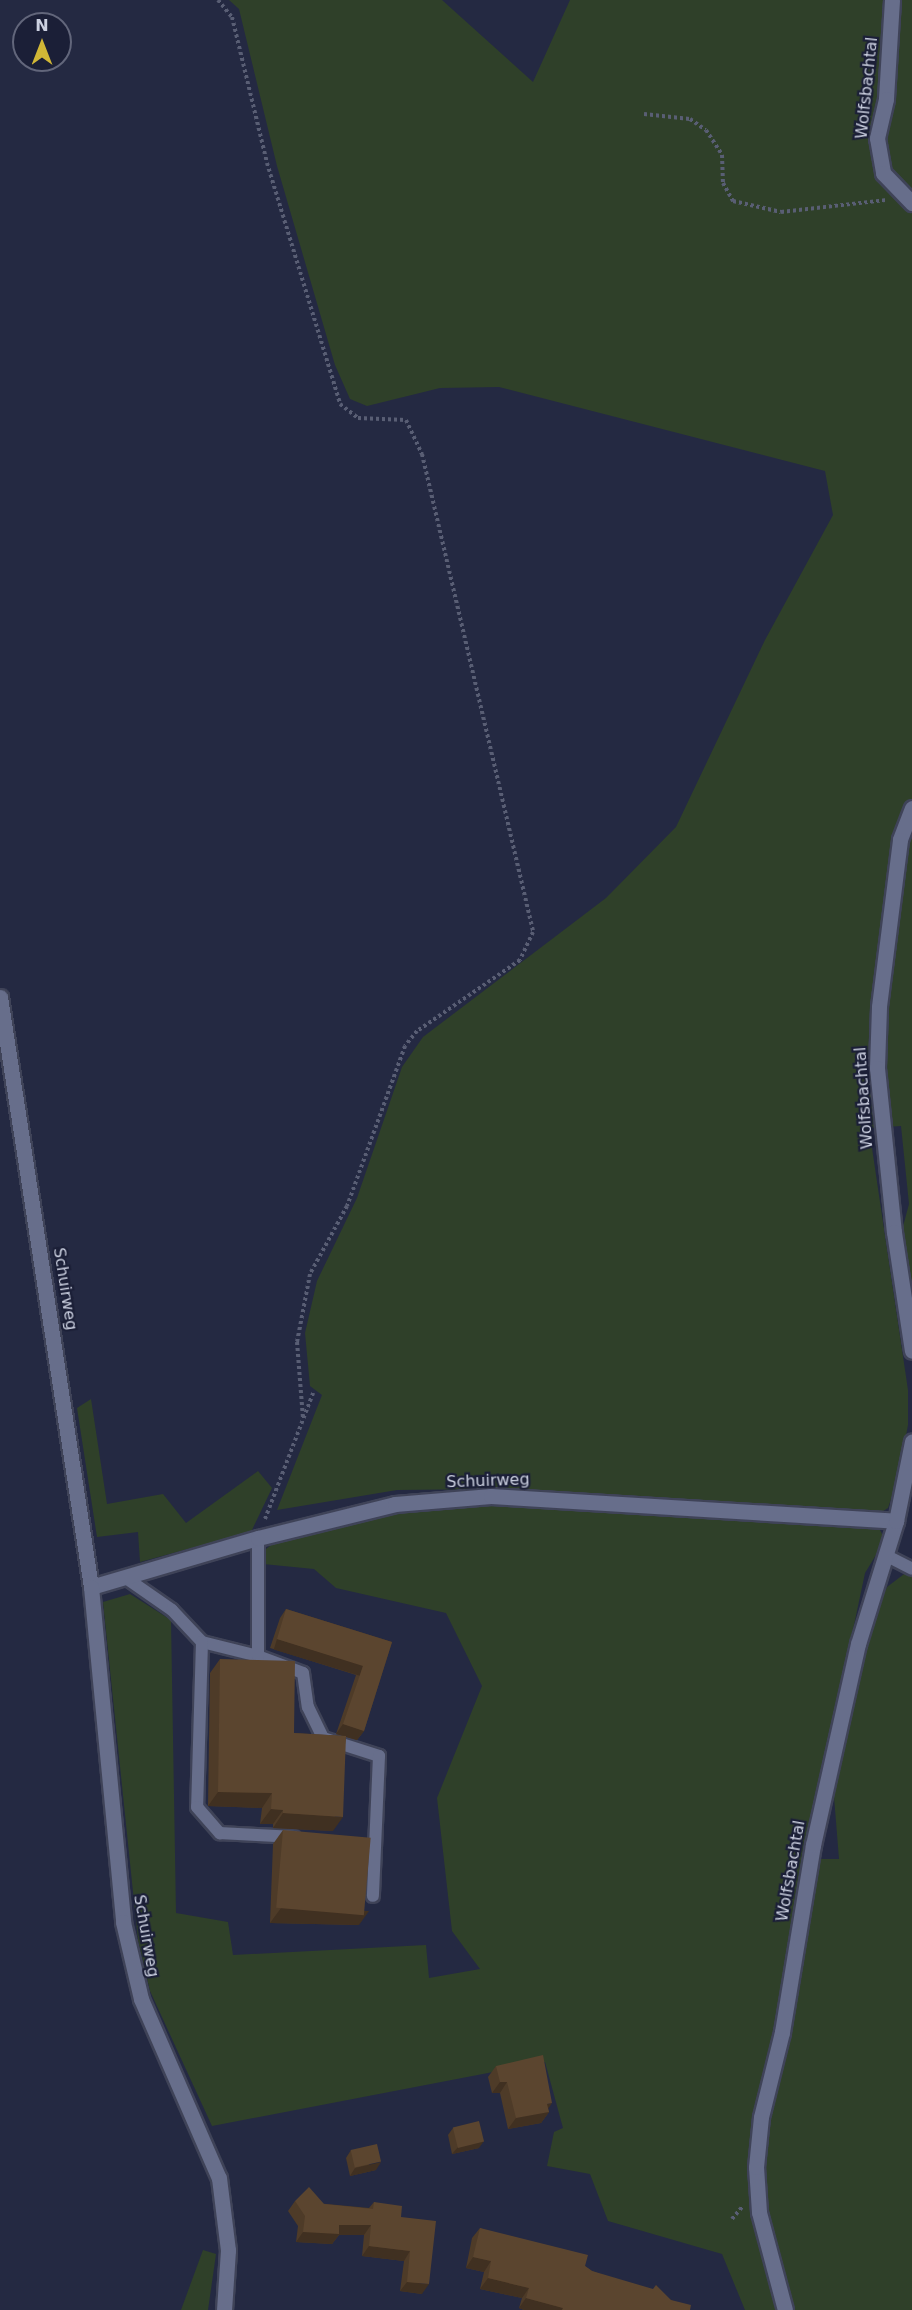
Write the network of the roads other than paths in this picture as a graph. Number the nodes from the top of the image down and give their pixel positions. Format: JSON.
{"nodes":[{"id":1,"x":892,"y":0,"type":"edge"},
{"id":2,"x":909,"y":202,"type":"edge"},
{"id":3,"x":912,"y":808,"type":"edge"},
{"id":4,"x":0,"y":997,"type":"edge"},
{"id":5,"x":912,"y":1351,"type":"edge"},
{"id":6,"x":912,"y":1442,"type":"edge"},
{"id":7,"x":896,"y":1521,"type":"junction"},
{"id":8,"x":258,"y":1538,"type":"junction"},
{"id":9,"x":887,"y":1556,"type":"junction"},
{"id":10,"x":912,"y":1569,"type":"edge"},
{"id":11,"x":126,"y":1578,"type":"junction"},
{"id":12,"x":91,"y":1587,"type":"junction"},
{"id":13,"x":202,"y":1642,"type":"junction"},
{"id":14,"x":258,"y":1656,"type":"junction"},
{"id":15,"x":304,"y":1838,"type":"edge"},
{"id":16,"x":373,"y":1896,"type":"dead end"},
{"id":17,"x":224,"y":2310,"type":"edge"},
{"id":18,"x":785,"y":2310,"type":"edge"}],
"edges":[{"from":1,"to":2,"type":"street","name":"Wolfsbachtal"},
{"from":3,"to":5,"type":"street","name":"Wolfsbachtal"},
{"from":4,"to":12,"type":"street","name":"Schuirweg"},
{"from":6,"to":7,"type":"street","name":"Wolfsbachtal"},
{"from":7,"to":8,"type":"street","name":"Schuirweg"},
{"from":7,"to":9,"type":"street","name":"Wolfsbachtal"},
{"from":8,"to":11,"type":"street","name":"Schuirweg"},
{"from":8,"to":14,"type":"lane"},
{"from":9,"to":10,"type":"lane"},
{"from":9,"to":18,"type":"street","name":"Wolfsbachtal"},
{"from":11,"to":12,"type":"street","name":"Schuirweg"},
{"from":11,"to":13,"type":"lane"},
{"from":12,"to":17,"type":"street","name":"Schuirweg"},
{"from":13,"to":14,"type":"lane"},
{"from":13,"to":15,"type":"lane"},
{"from":14,"to":16,"type":"lane"}]}
